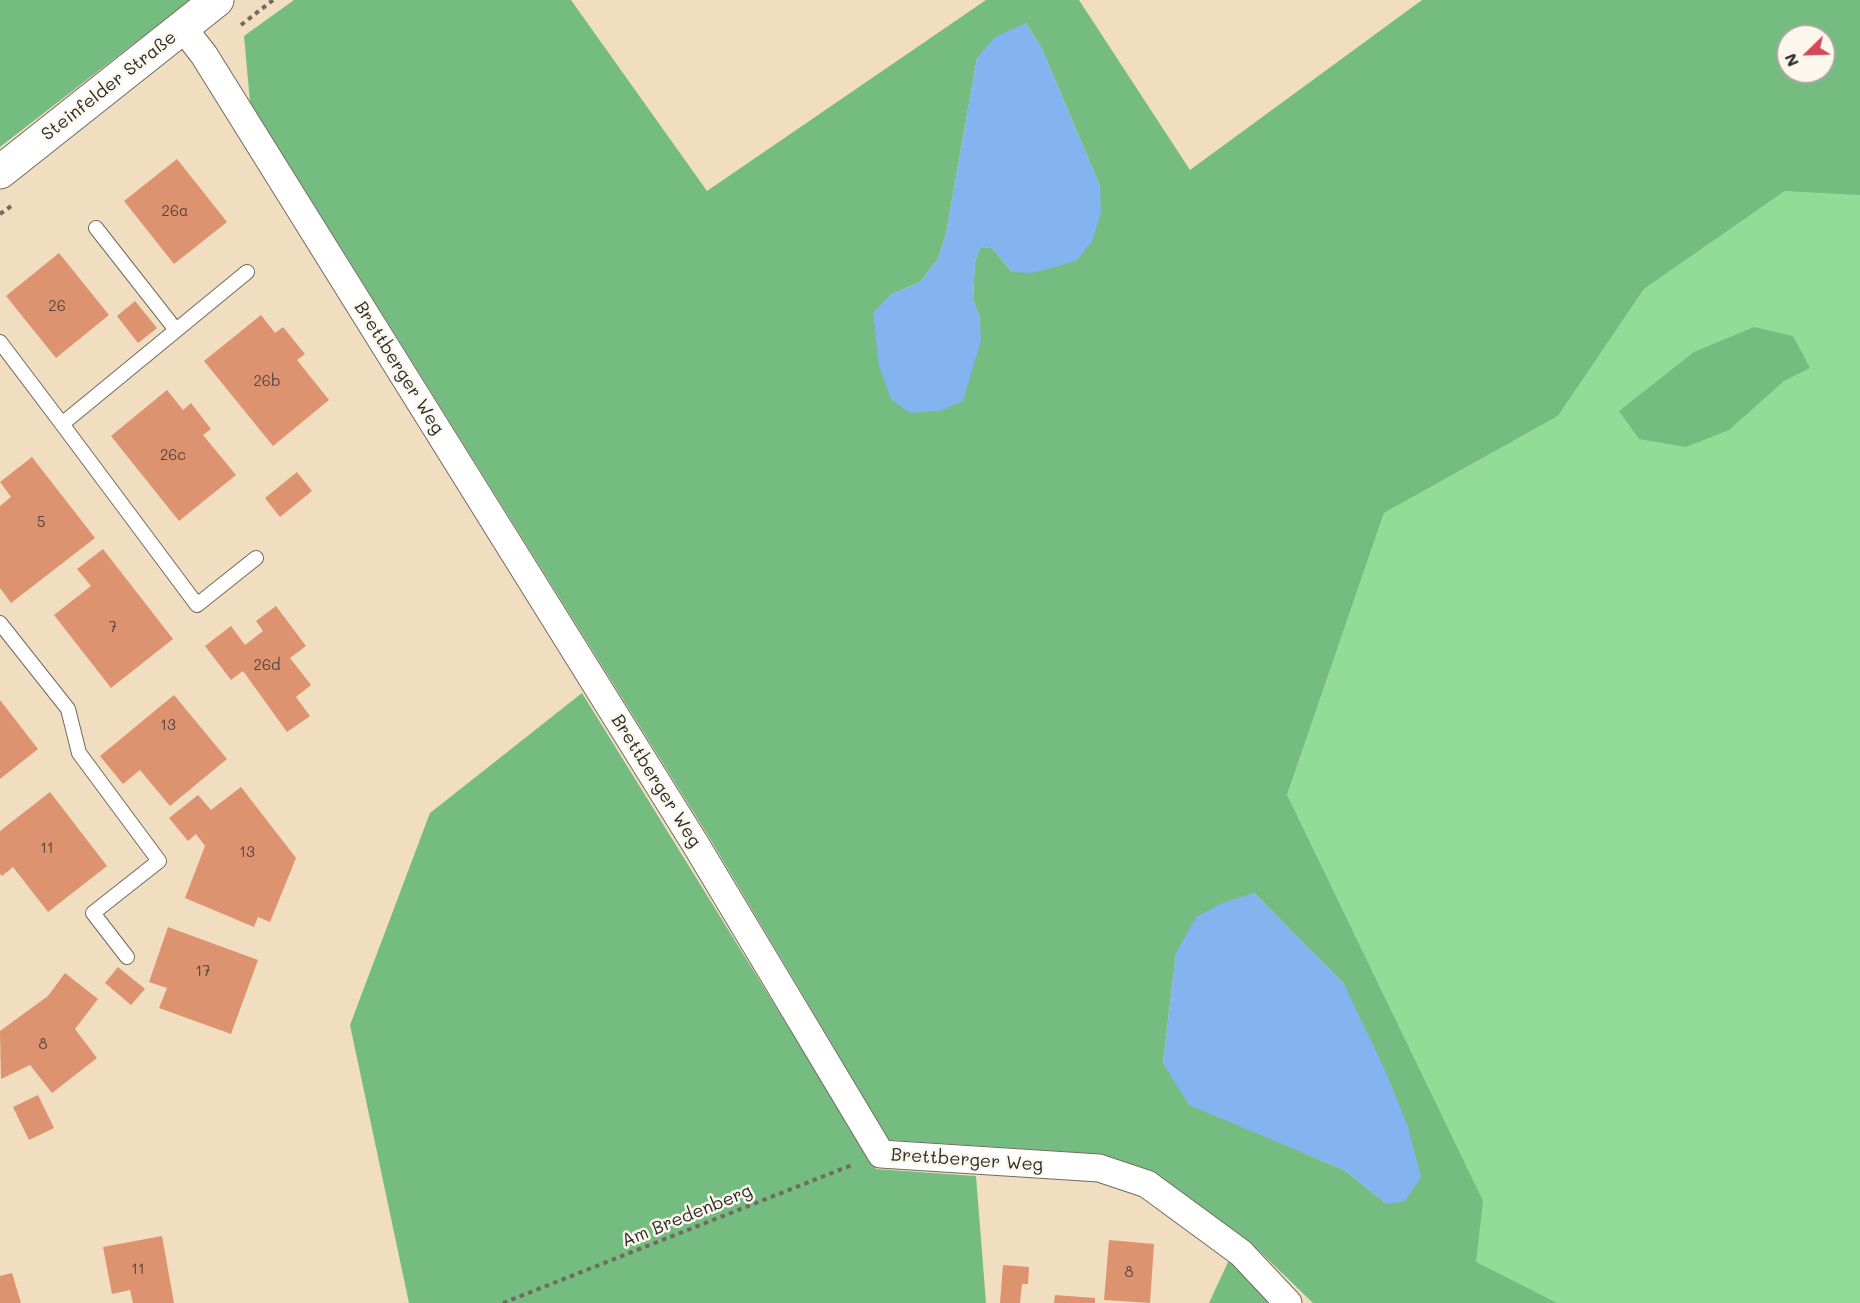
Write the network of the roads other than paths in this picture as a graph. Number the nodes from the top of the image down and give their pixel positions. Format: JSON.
{"nodes":[{"id":1,"x":217,"y":0,"type":"edge"},
{"id":2,"x":183,"y":28,"type":"junction"},
{"id":3,"x":0,"y":172,"type":"edge"},
{"id":4,"x":96,"y":228,"type":"dead end"},
{"id":5,"x":247,"y":272,"type":"dead end"},
{"id":6,"x":176,"y":330,"type":"junction"},
{"id":7,"x":0,"y":342,"type":"edge"},
{"id":8,"x":62,"y":424,"type":"junction"},
{"id":9,"x":256,"y":558,"type":"dead end"},
{"id":10,"x":0,"y":623,"type":"edge"},
{"id":11,"x":128,"y":957,"type":"dead end"},
{"id":12,"x":1288,"y":1303,"type":"edge"}],
"edges":[{"from":1,"to":2,"type":"street","name":"Steinfelder Straße"},
{"from":2,"to":3,"type":"street","name":"Steinfelder Straße"},
{"from":2,"to":12,"type":"street","name":"Brettberger Weg"},
{"from":4,"to":6,"type":"lane"},
{"from":5,"to":6,"type":"lane"},
{"from":6,"to":8,"type":"lane"},
{"from":7,"to":8,"type":"lane"},
{"from":8,"to":9,"type":"lane"},
{"from":10,"to":11,"type":"lane"}]}
